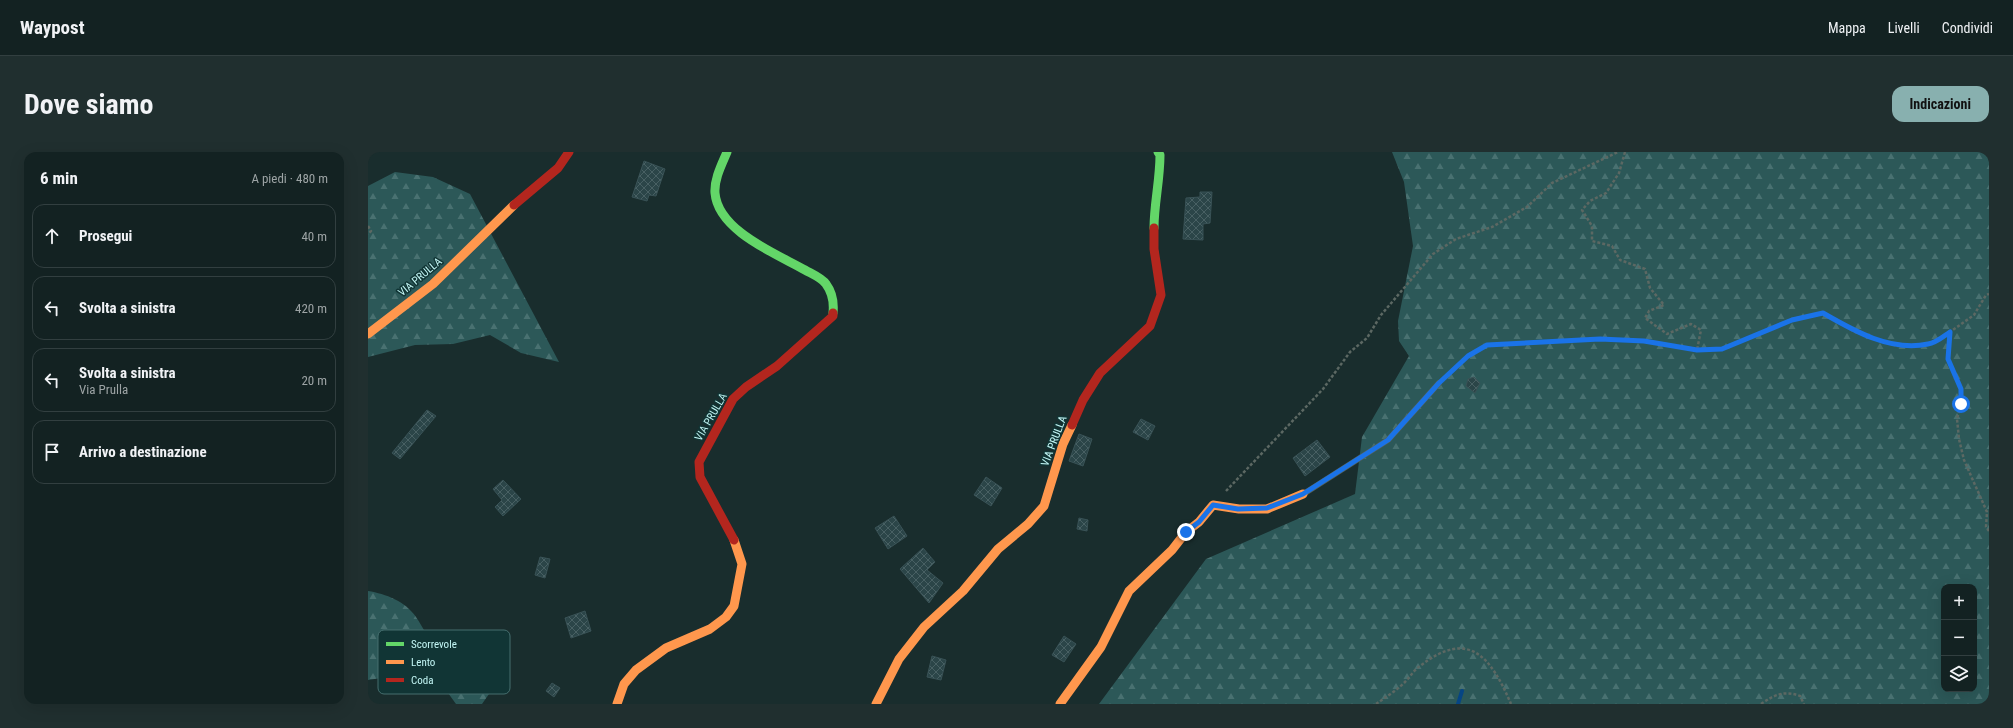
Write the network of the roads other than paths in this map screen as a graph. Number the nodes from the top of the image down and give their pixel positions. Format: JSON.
{"nodes":[{"id":1,"x":569,"y":152,"type":"edge"},
{"id":2,"x":727,"y":152,"type":"edge"},
{"id":3,"x":1158,"y":152,"type":"edge"},
{"id":4,"x":368,"y":334,"type":"edge"},
{"id":5,"x":1439,"y":383,"type":"road end"},
{"id":6,"x":1303,"y":494,"type":"joint"},
{"id":7,"x":617,"y":704,"type":"edge"},
{"id":8,"x":876,"y":704,"type":"edge"},
{"id":9,"x":1060,"y":704,"type":"edge"}],
"edges":[{"from":1,"to":4,"type":"street","name":"VIA PRULLA"},
{"from":2,"to":7,"type":"street","name":"VIA PRULLA"},
{"from":3,"to":8,"type":"street","name":"VIA PRULLA"},
{"from":5,"to":6,"type":"lane"},
{"from":6,"to":9,"type":"street"}]}
